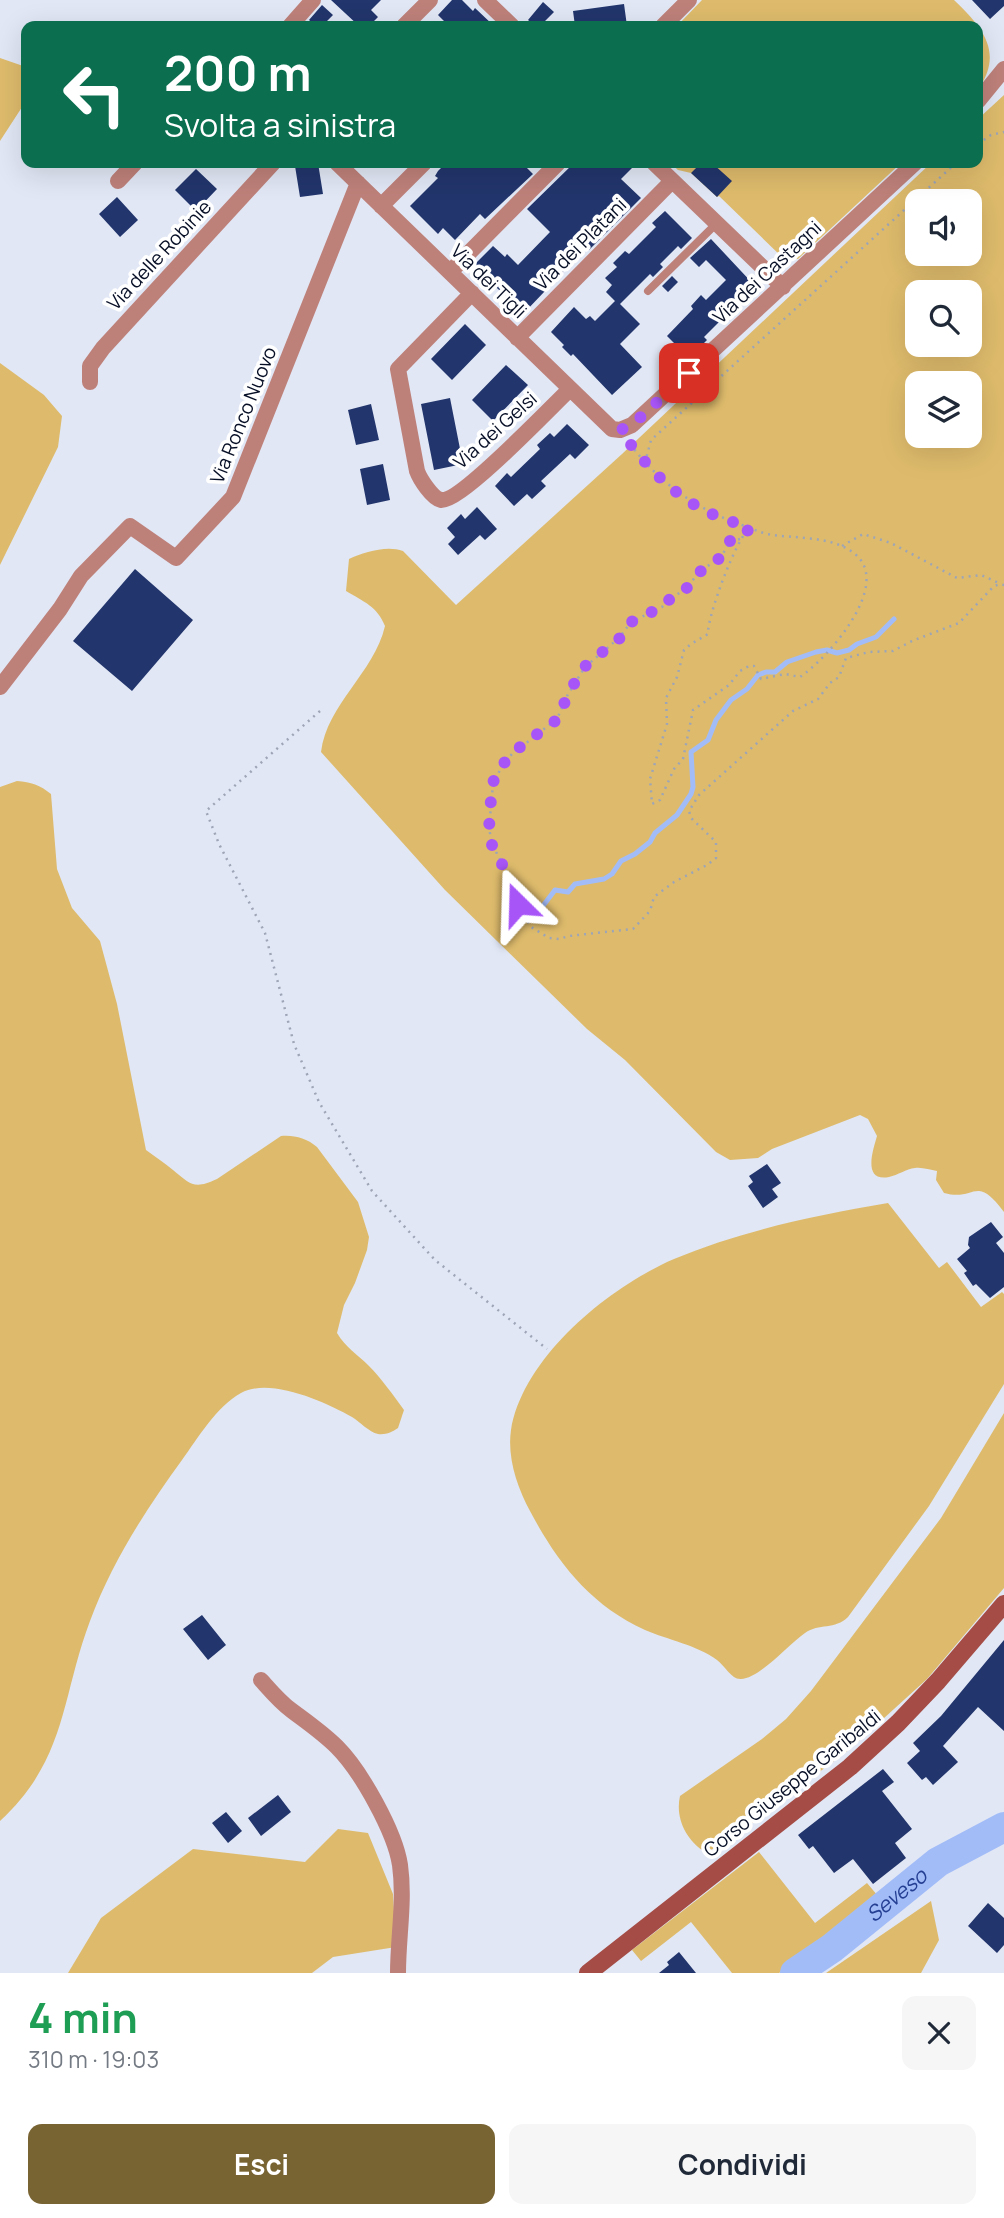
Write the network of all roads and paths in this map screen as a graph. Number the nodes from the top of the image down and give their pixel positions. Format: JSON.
{"nodes":[{"id":1,"x":313,"y":0,"type":"edge"},
{"id":2,"x":430,"y":0,"type":"edge"},
{"id":3,"x":485,"y":0,"type":"edge"},
{"id":4,"x":689,"y":0,"type":"edge"},
{"id":5,"x":294,"y":21,"type":"edge"},
{"id":6,"x":409,"y":21,"type":"edge"},
{"id":7,"x":507,"y":21,"type":"edge"},
{"id":8,"x":668,"y":21,"type":"edge"},
{"id":9,"x":1004,"y":69,"type":"edge"},
{"id":10,"x":983,"y":95,"type":"edge"},
{"id":11,"x":1004,"y":132,"type":"edge"},
{"id":12,"x":983,"y":141,"type":"edge"},
{"id":13,"x":130,"y":168,"type":"edge"},
{"id":14,"x":268,"y":168,"type":"edge"},
{"id":15,"x":342,"y":168,"type":"edge"},
{"id":16,"x":419,"y":168,"type":"edge"},
{"id":17,"x":553,"y":168,"type":"edge"},
{"id":18,"x":659,"y":168,"type":"edge"},
{"id":19,"x":910,"y":168,"type":"edge"},
{"id":20,"x":950,"y":168,"type":"edge"},
{"id":21,"x":118,"y":181,"type":"dead end"},
{"id":22,"x":672,"y":181,"type":"junction"},
{"id":23,"x":358,"y":183,"type":"junction"},
{"id":24,"x":381,"y":206,"type":"junction"},
{"id":25,"x":717,"y":223,"type":"junction"},
{"id":26,"x":450,"y":272,"type":"junction"},
{"id":27,"x":783,"y":287,"type":"junction"},
{"id":28,"x":648,"y":290,"type":"dead end"},
{"id":29,"x":472,"y":293,"type":"junction"},
{"id":30,"x":517,"y":338,"type":"junction"},
{"id":31,"x":90,"y":382,"type":"dead end"},
{"id":32,"x":570,"y":389,"type":"junction"},
{"id":33,"x":616,"y":430,"type":"junction"},
{"id":34,"x":645,"y":463,"type":"junction"},
{"id":35,"x":750,"y":528,"type":"junction"},
{"id":36,"x":740,"y":539,"type":"junction"},
{"id":37,"x":842,"y":546,"type":"junction"},
{"id":38,"x":1002,"y":584,"type":"edge"},
{"id":39,"x":0,"y":687,"type":"edge"},
{"id":40,"x":320,"y":711,"type":"dead end"},
{"id":41,"x":547,"y":1349,"type":"dead end"},
{"id":42,"x":1004,"y":1604,"type":"edge"},
{"id":43,"x":261,"y":1680,"type":"dead end"},
{"id":44,"x":398,"y":1973,"type":"edge"},
{"id":45,"x":588,"y":1973,"type":"edge"}],
"edges":[{"from":1,"to":5,"type":"street"},
{"from":2,"to":6,"type":"street"},
{"from":3,"to":7,"type":"street"},
{"from":4,"to":8,"type":"street"},
{"from":9,"to":10,"type":"street"},
{"from":11,"to":12,"type":"path"},
{"from":13,"to":21,"type":"street"},
{"from":14,"to":31,"type":"street","name":"Via delle Robinie"},
{"from":15,"to":23,"type":"street","name":"Via dei Tigli"},
{"from":16,"to":24,"type":"street"},
{"from":17,"to":26,"type":"street"},
{"from":18,"to":22,"type":"street"},
{"from":19,"to":27,"type":"street","name":"Via dei Castagni"},
{"from":20,"to":34,"type":"path"},
{"from":22,"to":25,"type":"street"},
{"from":22,"to":30,"type":"street","name":"Via dei Platani"},
{"from":23,"to":24,"type":"street","name":"Via dei Tigli"},
{"from":23,"to":39,"type":"street","name":"Via Ronco Nuovo"},
{"from":24,"to":26,"type":"street","name":"Via dei Tigli"},
{"from":25,"to":27,"type":"street"},
{"from":25,"to":28,"type":"lane"},
{"from":26,"to":29,"type":"street","name":"Via dei Tigli"},
{"from":27,"to":33,"type":"street","name":"Via dei Castagni"},
{"from":29,"to":30,"type":"street","name":"Via dei Tigli"},
{"from":29,"to":32,"type":"street","name":"Via dei Gelsi"},
{"from":30,"to":32,"type":"street","name":"Via dei Tigli"},
{"from":32,"to":33,"type":"street","name":"Via dei Tigli"},
{"from":33,"to":34,"type":"path"},
{"from":34,"to":35,"type":"path"},
{"from":35,"to":36,"type":"path"},
{"from":35,"to":37,"type":"path"},
{"from":36,"to":37,"type":"path"},
{"from":36,"to":38,"type":"path"},
{"from":37,"to":38,"type":"path"},
{"from":40,"to":41,"type":"path"},
{"from":42,"to":45,"type":"main road","name":"Corso Giuseppe Garibaldi"},
{"from":43,"to":44,"type":"street"}]}
